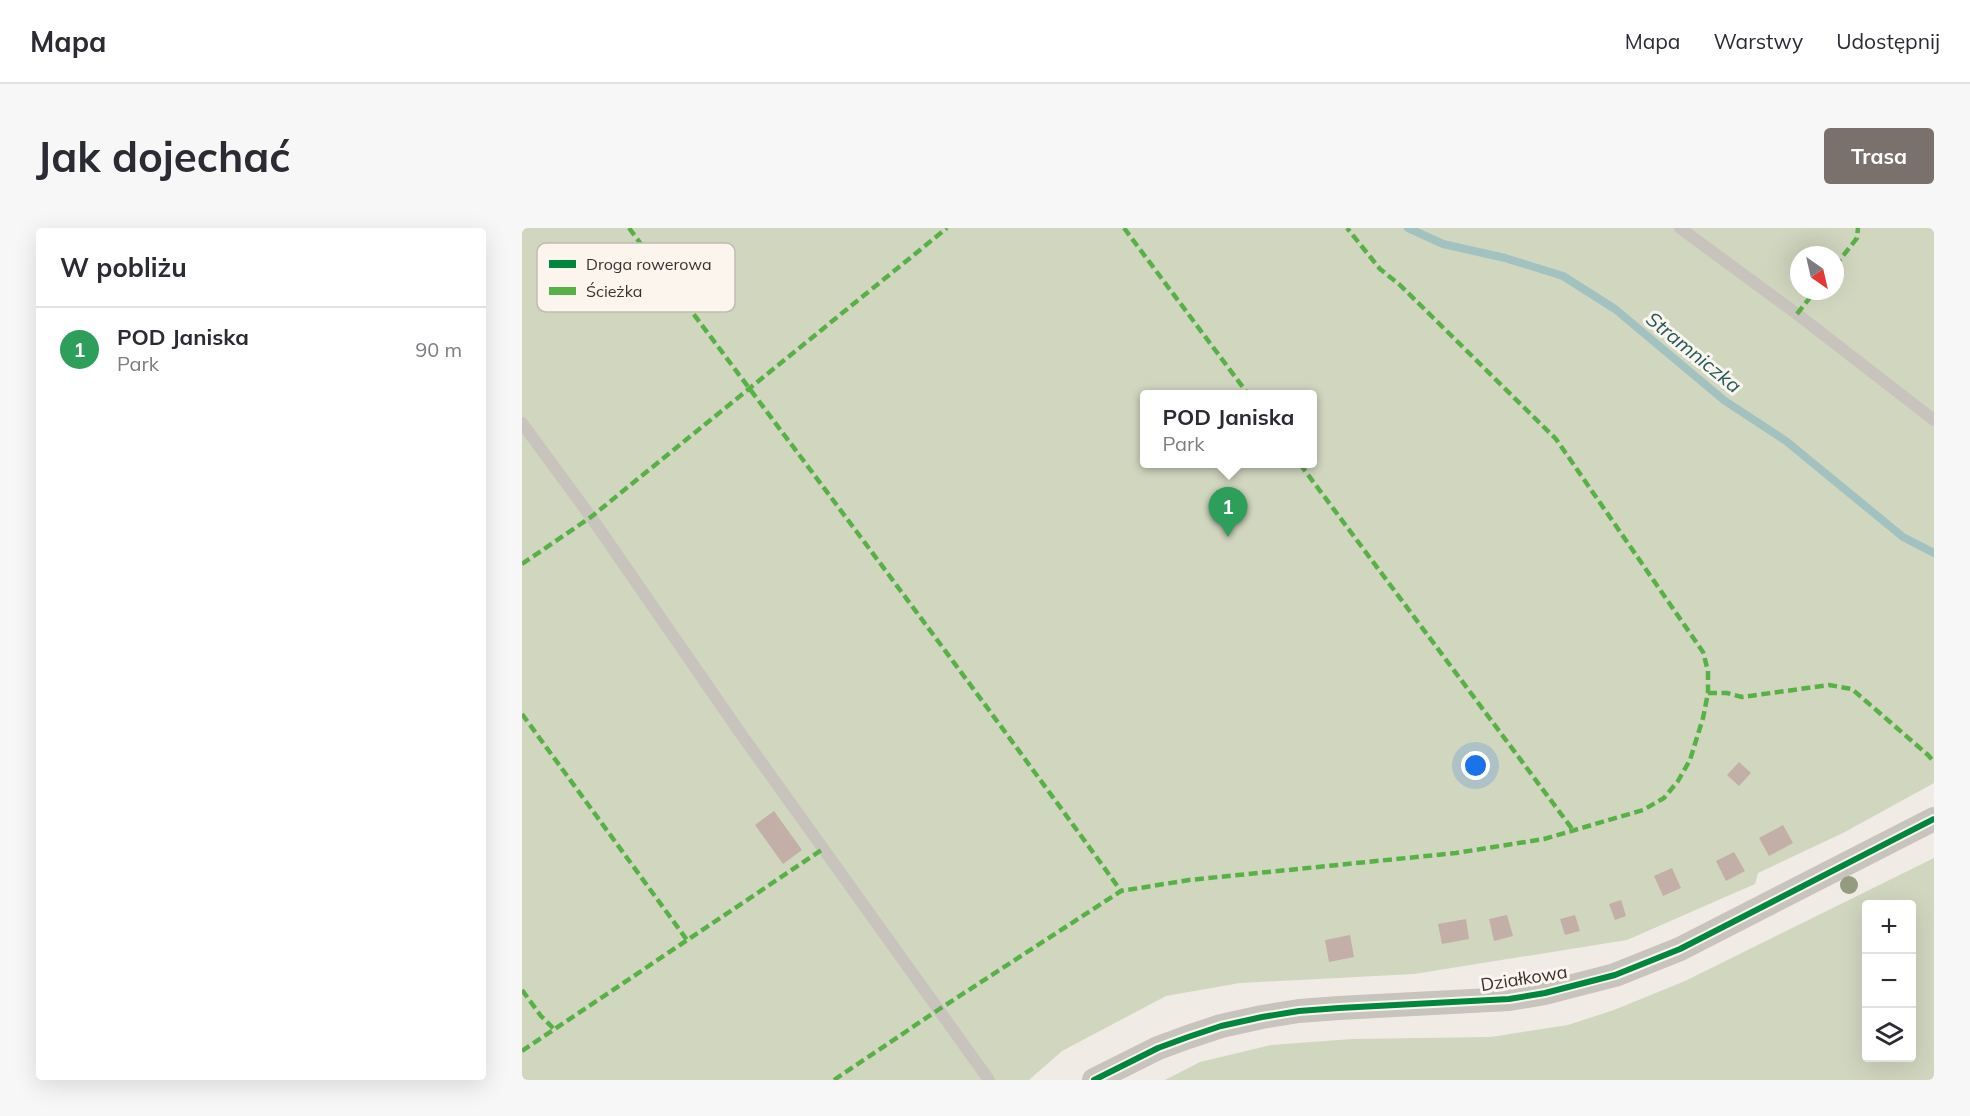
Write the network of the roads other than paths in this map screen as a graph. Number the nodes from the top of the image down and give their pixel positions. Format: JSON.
{"nodes":[{"id":1,"x":1680,"y":228,"type":"edge"},
{"id":2,"x":1934,"y":420,"type":"edge"},
{"id":3,"x":522,"y":423,"type":"edge"},
{"id":4,"x":1934,"y":819,"type":"edge"},
{"id":5,"x":989,"y":1080,"type":"edge"},
{"id":6,"x":1094,"y":1080,"type":"edge"}],
"edges":[{"from":1,"to":2,"type":"lane"},
{"from":3,"to":5,"type":"lane"},
{"from":4,"to":6,"type":"street","name":"Działkowa"}]}
